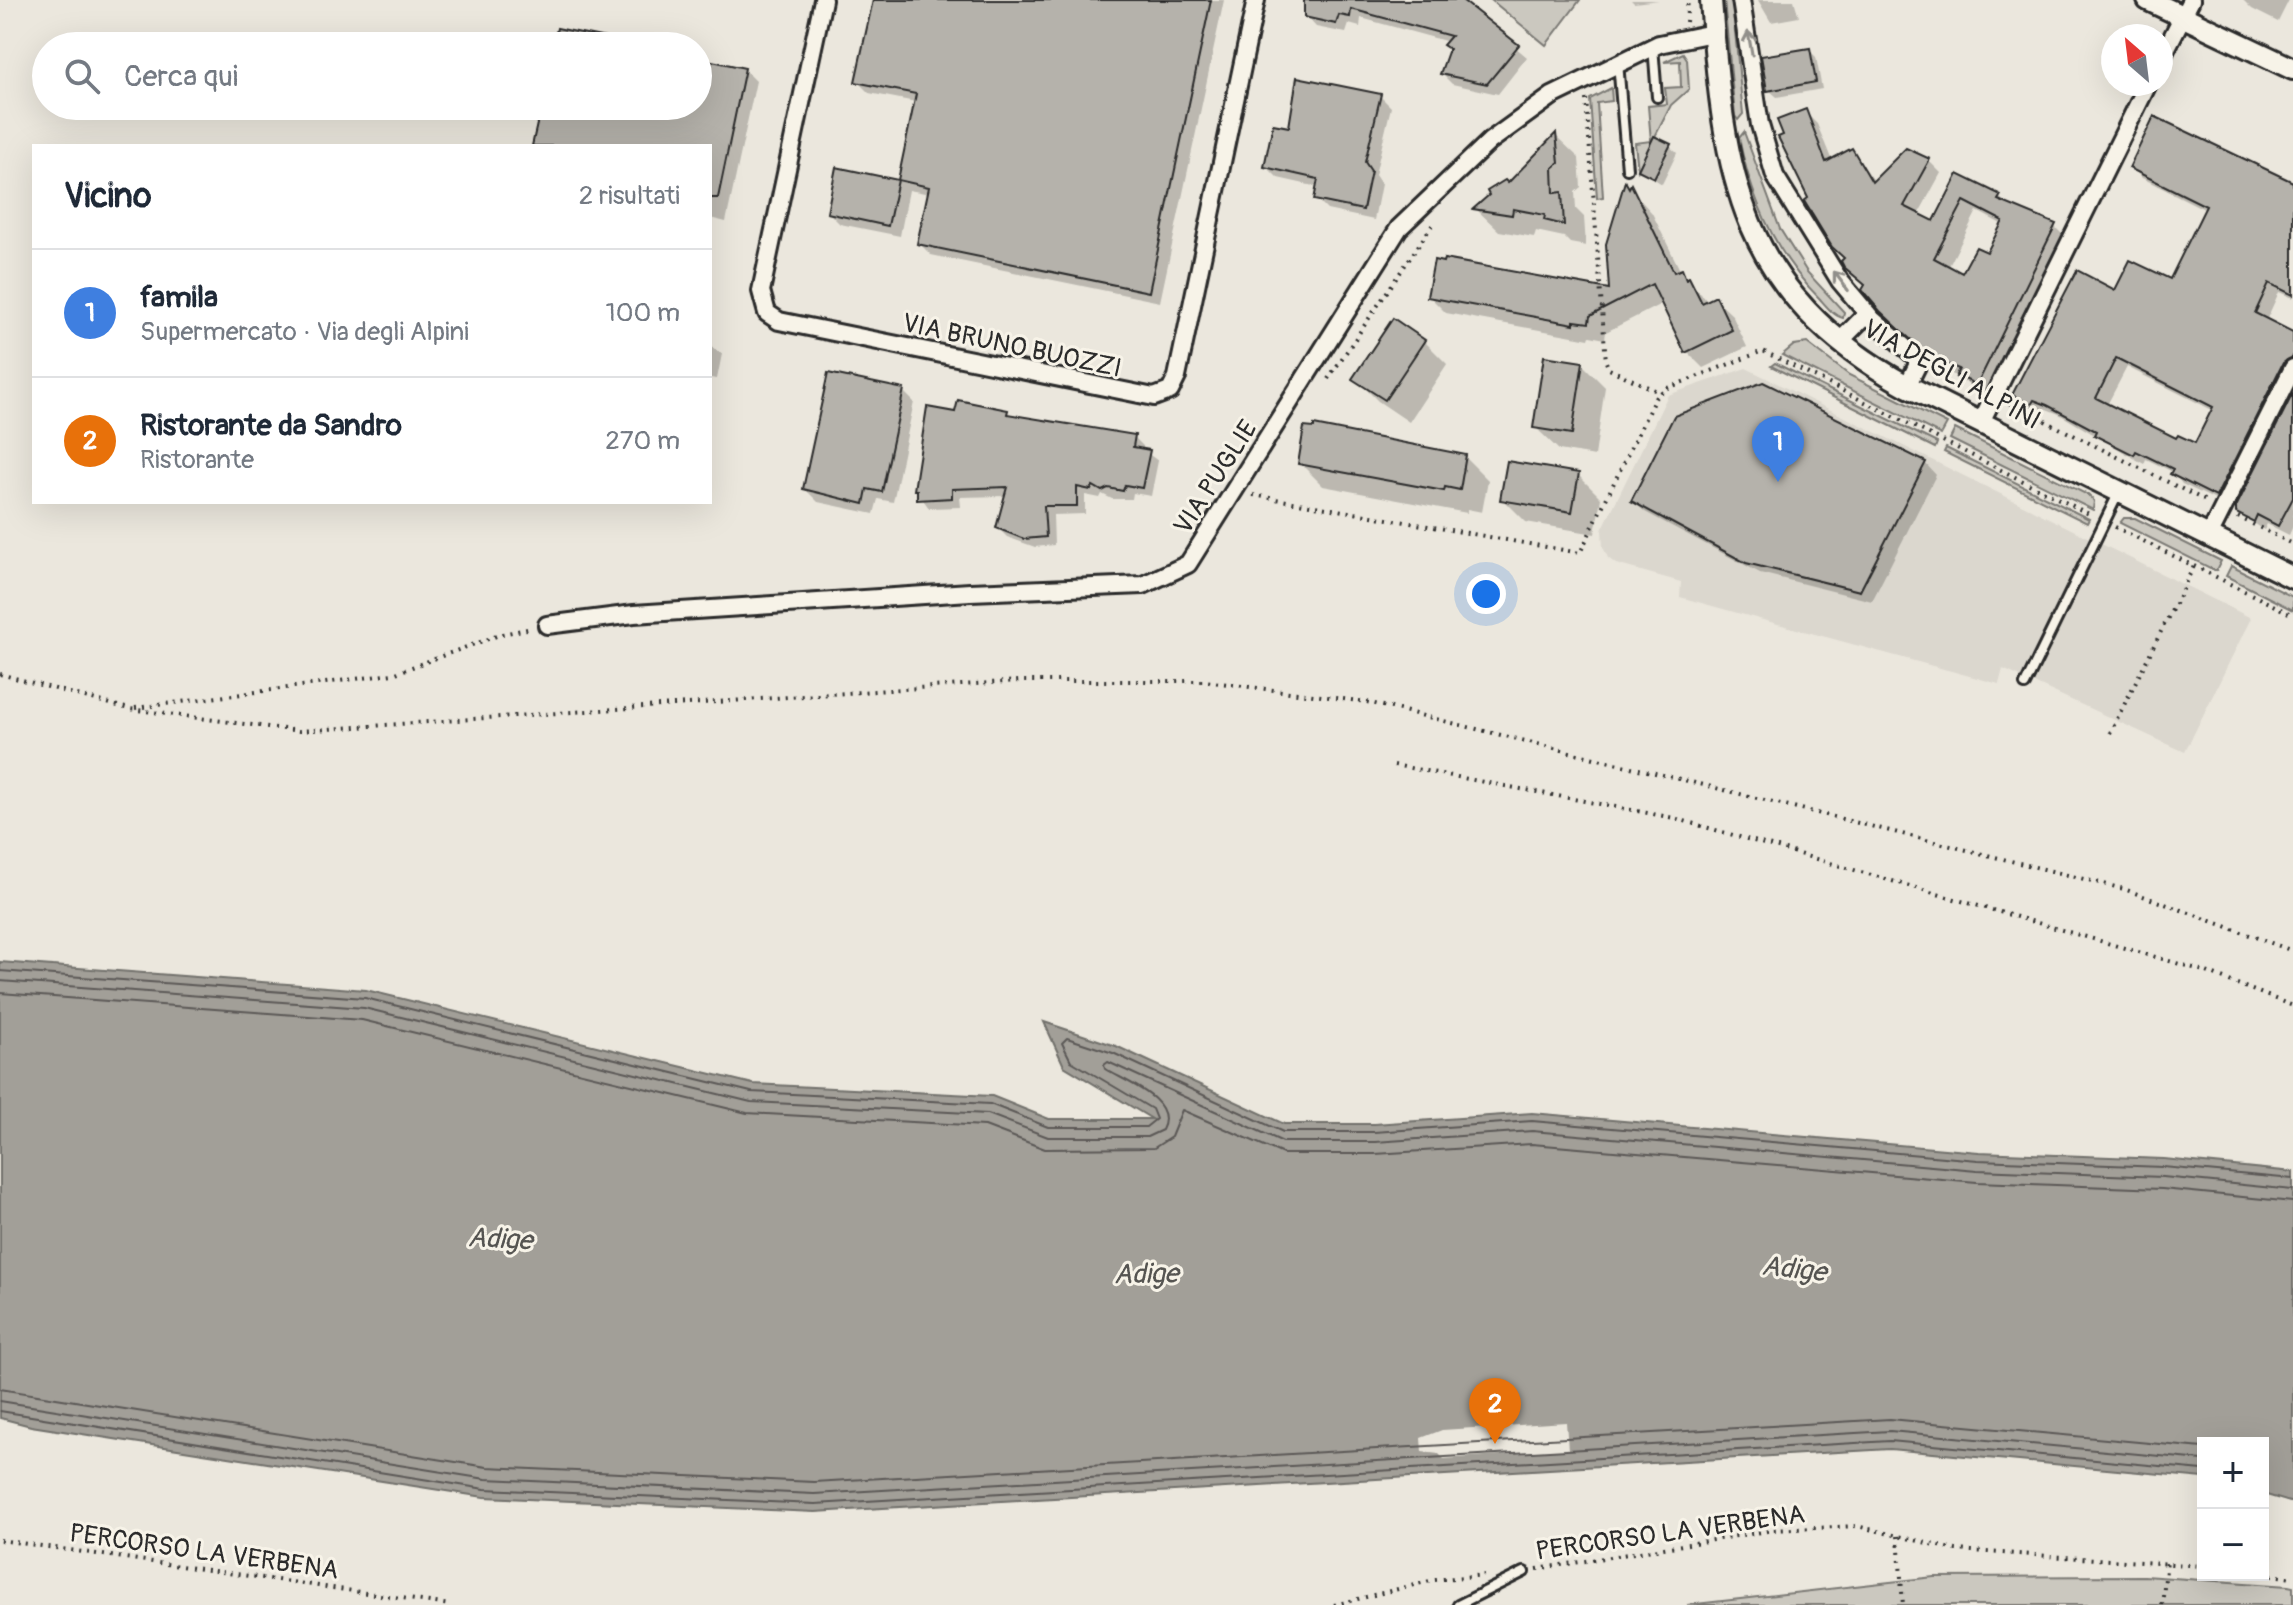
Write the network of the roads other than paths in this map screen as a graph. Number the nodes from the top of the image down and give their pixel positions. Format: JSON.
{"nodes":[{"id":1,"x":823,"y":0,"type":"edge"},
{"id":2,"x":1256,"y":0,"type":"edge"},
{"id":3,"x":1711,"y":0,"type":"edge"},
{"id":4,"x":1741,"y":0,"type":"edge"},
{"id":5,"x":2148,"y":0,"type":"edge"},
{"id":6,"x":2186,"y":8,"type":"edge"},
{"id":7,"x":1713,"y":33,"type":"junction"},
{"id":8,"x":2173,"y":35,"type":"edge"},
{"id":9,"x":1653,"y":46,"type":"junction"},
{"id":10,"x":1618,"y":62,"type":"junction"},
{"id":11,"x":2293,"y":69,"type":"edge"},
{"id":12,"x":2142,"y":96,"type":"edge"},
{"id":13,"x":1657,"y":97,"type":"dead end"},
{"id":14,"x":1627,"y":169,"type":"dead end"},
{"id":15,"x":1867,"y":314,"type":"junction"},
{"id":16,"x":1839,"y":342,"type":"junction"},
{"id":17,"x":2293,"y":368,"type":"edge"},
{"id":18,"x":1907,"y":386,"type":"junction"},
{"id":19,"x":1981,"y":422,"type":"junction"},
{"id":20,"x":2119,"y":491,"type":"junction"},
{"id":21,"x":2209,"y":536,"type":"junction"},
{"id":22,"x":2293,"y":578,"type":"edge"},
{"id":23,"x":547,"y":625,"type":"road end"},
{"id":24,"x":2025,"y":685,"type":"dead end"},
{"id":25,"x":1524,"y":1572,"type":"road end"},
{"id":26,"x":1458,"y":1605,"type":"edge"}],
"edges":[{"from":1,"to":2,"type":"street","name":"VIA BRUNO BUOZZI"},
{"from":3,"to":7,"type":"street","name":"VIA DEGLI ALPINI"},
{"from":15,"to":4,"type":"street","one_way":true},
{"from":5,"to":6,"type":"street"},
{"from":6,"to":8,"type":"street"},
{"from":6,"to":11,"type":"street"},
{"from":7,"to":9,"type":"street","name":"VIA PUGLIE"},
{"from":7,"to":16,"type":"street","name":"VIA DEGLI ALPINI"},
{"from":9,"to":10,"type":"street","name":"VIA PUGLIE"},
{"from":9,"to":13,"type":"lane"},
{"from":10,"to":14,"type":"lane"},
{"from":10,"to":23,"type":"street","name":"VIA PUGLIE"},
{"from":12,"to":19,"type":"street"},
{"from":15,"to":16,"type":"street"},
{"from":15,"to":18,"type":"street"},
{"from":16,"to":18,"type":"street","name":"VIA DEGLI ALPINI"},
{"from":17,"to":21,"type":"street"},
{"from":18,"to":19,"type":"street","name":"VIA DEGLI ALPINI"},
{"from":19,"to":20,"type":"street","name":"VIA DEGLI ALPINI"},
{"from":20,"to":21,"type":"street","name":"VIA DEGLI ALPINI"},
{"from":20,"to":24,"type":"lane"},
{"from":21,"to":22,"type":"street","name":"VIA DEGLI ALPINI"},
{"from":25,"to":26,"type":"lane"}]}
